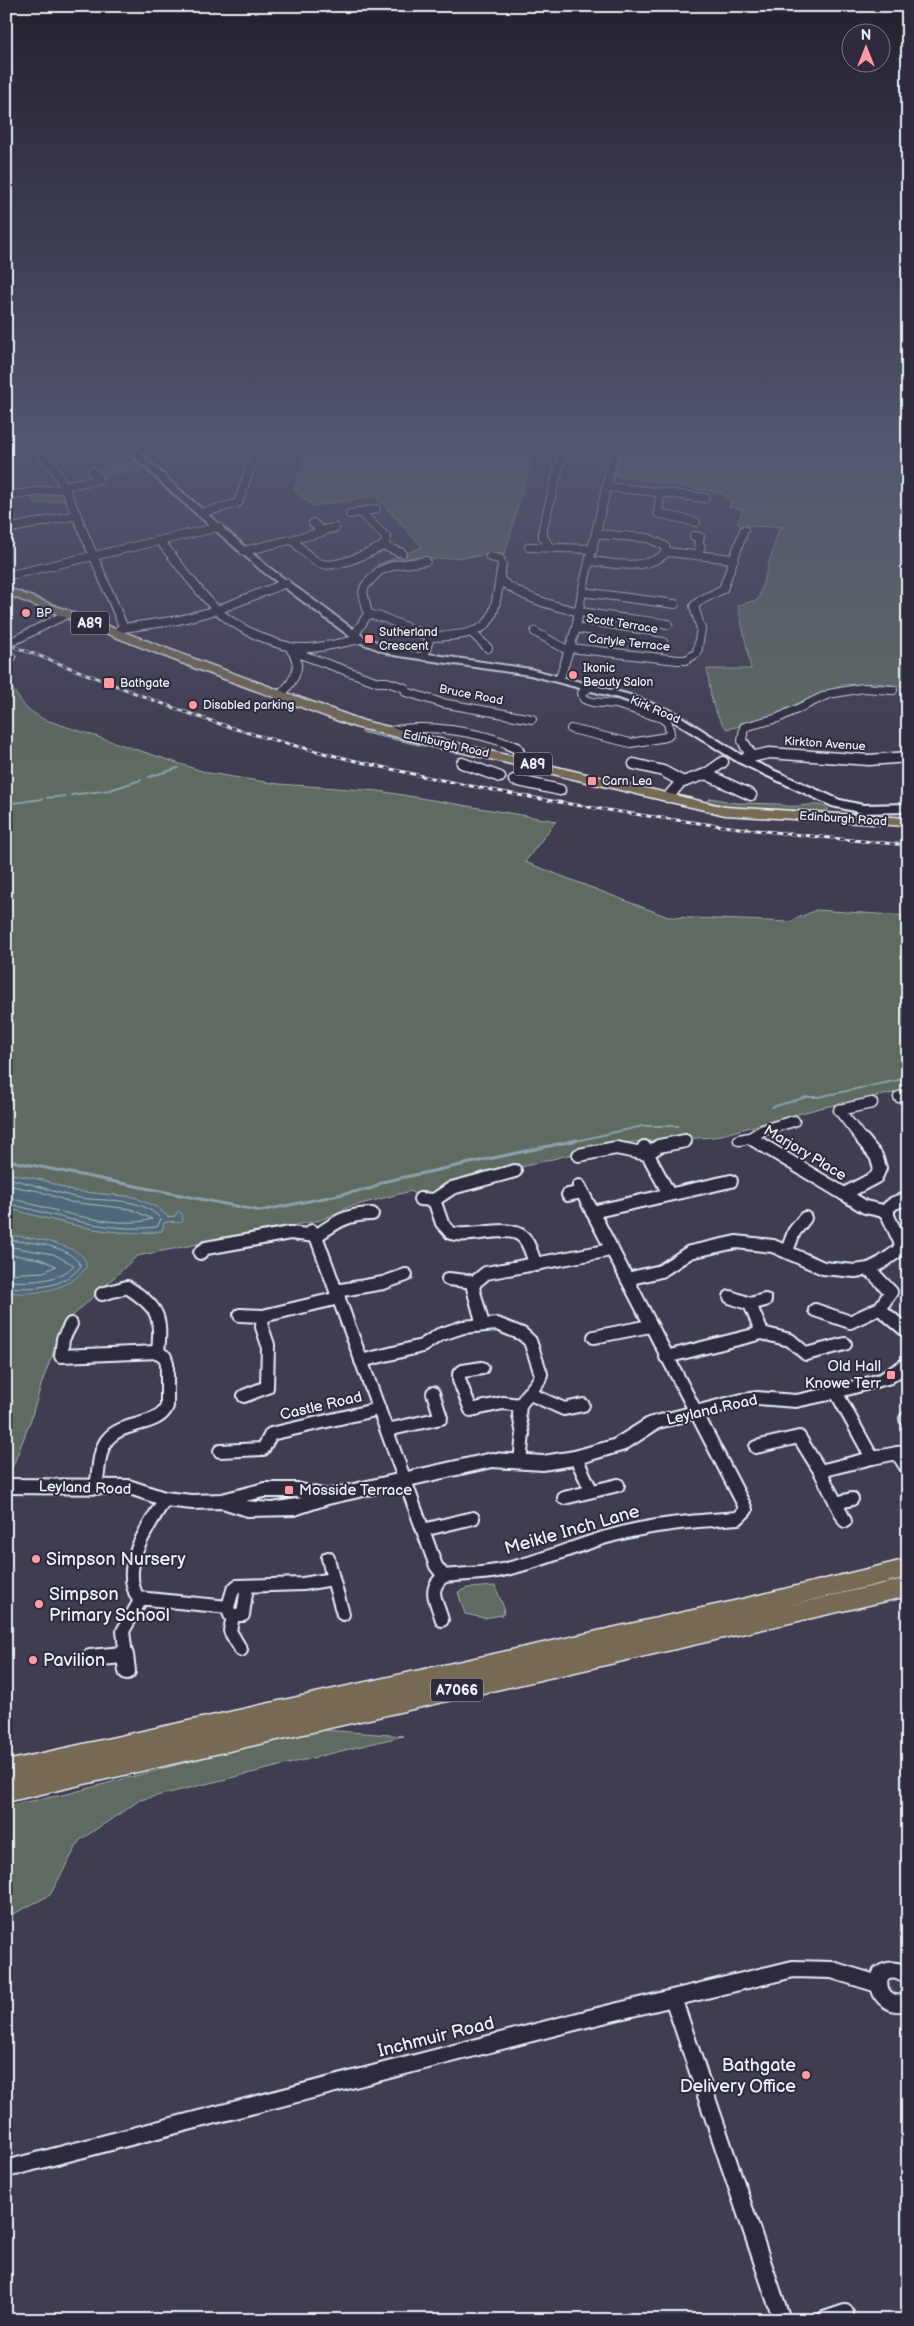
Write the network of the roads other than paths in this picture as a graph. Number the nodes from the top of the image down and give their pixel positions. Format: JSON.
{"nodes":[{"id":1,"x":90,"y":551,"type":"edge"},
{"id":2,"x":117,"y":551,"type":"edge"},
{"id":3,"x":168,"y":551,"type":"edge"},
{"id":4,"x":244,"y":551,"type":"edge"},
{"id":5,"x":304,"y":551,"type":"edge"},
{"id":6,"x":373,"y":551,"type":"edge"},
{"id":7,"x":395,"y":551,"type":"edge"},
{"id":8,"x":593,"y":551,"type":"edge"},
{"id":9,"x":699,"y":551,"type":"edge"},
{"id":10,"x":737,"y":551,"type":"edge"},
{"id":11,"x":667,"y":552,"type":"joint"},
{"id":12,"x":402,"y":553,"type":"dead end"},
{"id":13,"x":697,"y":555,"type":"junction"},
{"id":14,"x":92,"y":556,"type":"junction"},
{"id":15,"x":490,"y":557,"type":"dead end"},
{"id":16,"x":734,"y":559,"type":"junction"},
{"id":17,"x":426,"y":561,"type":"dead end"},
{"id":18,"x":590,"y":561,"type":"junction"},
{"id":19,"x":6,"y":576,"type":"edge"},
{"id":20,"x":500,"y":580,"type":"junction"},
{"id":21,"x":286,"y":583,"type":"junction"},
{"id":22,"x":6,"y":590,"type":"edge"},
{"id":23,"x":582,"y":592,"type":"junction"},
{"id":24,"x":674,"y":604,"type":"dead end"},
{"id":25,"x":217,"y":610,"type":"junction"},
{"id":26,"x":578,"y":610,"type":"junction"},
{"id":27,"x":67,"y":614,"type":"junction"},
{"id":28,"x":368,"y":614,"type":"junction"},
{"id":29,"x":668,"y":624,"type":"dead end"},
{"id":30,"x":576,"y":628,"type":"junction"},
{"id":31,"x":120,"y":631,"type":"junction"},
{"id":32,"x":471,"y":632,"type":"junction"},
{"id":33,"x":535,"y":632,"type":"dead end"},
{"id":34,"x":357,"y":636,"type":"junction"},
{"id":35,"x":430,"y":637,"type":"junction"},
{"id":36,"x":15,"y":640,"type":"tunnel mouth"},
{"id":37,"x":663,"y":642,"type":"dead end"},
{"id":38,"x":488,"y":648,"type":"dead end"},
{"id":39,"x":290,"y":650,"type":"junction"},
{"id":40,"x":570,"y":650,"type":"junction"},
{"id":41,"x":424,"y":656,"type":"junction"},
{"id":42,"x":560,"y":678,"type":"junction"},
{"id":43,"x":590,"y":687,"type":"junction"},
{"id":44,"x":893,"y":690,"type":"dead end"},
{"id":45,"x":279,"y":696,"type":"junction"},
{"id":46,"x":532,"y":719,"type":"dead end"},
{"id":47,"x":571,"y":729,"type":"dead end"},
{"id":48,"x":391,"y":732,"type":"junction"},
{"id":49,"x":486,"y":753,"type":"junction"},
{"id":50,"x":908,"y":757,"type":"edge"},
{"id":51,"x":747,"y":758,"type":"junction"},
{"id":52,"x":889,"y":759,"type":"junction"},
{"id":53,"x":517,"y":760,"type":"junction"},
{"id":54,"x":908,"y":761,"type":"edge"},
{"id":55,"x":723,"y":762,"type":"dead end"},
{"id":56,"x":462,"y":763,"type":"dead end"},
{"id":57,"x":634,"y":764,"type":"dead end"},
{"id":58,"x":474,"y":767,"type":"junction"},
{"id":59,"x":548,"y":768,"type":"junction"},
{"id":60,"x":706,"y":774,"type":"junction"},
{"id":61,"x":500,"y":777,"type":"dead end"},
{"id":62,"x":514,"y":780,"type":"dead end"},
{"id":63,"x":683,"y":782,"type":"junction"},
{"id":64,"x":535,"y":784,"type":"junction"},
{"id":65,"x":560,"y":790,"type":"dead end"},
{"id":66,"x":751,"y":795,"type":"dead end"},
{"id":67,"x":668,"y":797,"type":"junction"},
{"id":68,"x":907,"y":815,"type":"edge"},
{"id":69,"x":872,"y":1103,"type":"dead end"},
{"id":70,"x":794,"y":1121,"type":"dead end"},
{"id":71,"x":685,"y":1141,"type":"dead end"},
{"id":72,"x":645,"y":1150,"type":"junction"},
{"id":73,"x":579,"y":1155,"type":"dead end"},
{"id":74,"x":514,"y":1171,"type":"dead end"},
{"id":75,"x":731,"y":1181,"type":"dead end"},
{"id":76,"x":669,"y":1194,"type":"junction"},
{"id":77,"x":844,"y":1194,"type":"junction"},
{"id":78,"x":568,"y":1195,"type":"dead end"},
{"id":79,"x":908,"y":1198,"type":"edge"},
{"id":80,"x":420,"y":1199,"type":"dead end"},
{"id":81,"x":434,"y":1200,"type":"junction"},
{"id":82,"x":592,"y":1212,"type":"junction"},
{"id":83,"x":888,"y":1212,"type":"junction"},
{"id":84,"x":372,"y":1214,"type":"dead end"},
{"id":85,"x":805,"y":1218,"type":"dead end"},
{"id":86,"x":314,"y":1234,"type":"junction"},
{"id":87,"x":903,"y":1238,"type":"edge"},
{"id":88,"x":611,"y":1250,"type":"junction"},
{"id":89,"x":787,"y":1251,"type":"junction"},
{"id":90,"x":200,"y":1253,"type":"dead end"},
{"id":91,"x":536,"y":1265,"type":"junction"},
{"id":92,"x":869,"y":1268,"type":"junction"},
{"id":93,"x":406,"y":1275,"type":"dead end"},
{"id":94,"x":448,"y":1279,"type":"dead end"},
{"id":95,"x":627,"y":1279,"type":"junction"},
{"id":96,"x":475,"y":1282,"type":"junction"},
{"id":97,"x":102,"y":1294,"type":"dead end"},
{"id":98,"x":337,"y":1295,"type":"junction"},
{"id":99,"x":730,"y":1297,"type":"dead end"},
{"id":100,"x":765,"y":1300,"type":"dead end"},
{"id":101,"x":750,"y":1304,"type":"junction"},
{"id":102,"x":880,"y":1309,"type":"junction"},
{"id":103,"x":816,"y":1310,"type":"dead end"},
{"id":104,"x":240,"y":1315,"type":"dead end"},
{"id":105,"x":263,"y":1316,"type":"junction"},
{"id":106,"x":71,"y":1324,"type":"dead end"},
{"id":107,"x":483,"y":1325,"type":"junction"},
{"id":108,"x":650,"y":1326,"type":"junction"},
{"id":109,"x":904,"y":1328,"type":"dead end"},
{"id":110,"x":762,"y":1333,"type":"junction"},
{"id":111,"x":594,"y":1338,"type":"dead end"},
{"id":112,"x":845,"y":1344,"type":"dead end"},
{"id":113,"x":158,"y":1352,"type":"junction"},
{"id":114,"x":666,"y":1357,"type":"junction"},
{"id":115,"x":361,"y":1361,"type":"junction"},
{"id":116,"x":908,"y":1362,"type":"edge"},
{"id":117,"x":482,"y":1368,"type":"dead end"},
{"id":118,"x":836,"y":1392,"type":"junction"},
{"id":119,"x":433,"y":1393,"type":"dead end"},
{"id":120,"x":528,"y":1393,"type":"junction"},
{"id":121,"x":244,"y":1396,"type":"dead end"},
{"id":122,"x":520,"y":1406,"type":"junction"},
{"id":123,"x":583,"y":1406,"type":"dead end"},
{"id":124,"x":379,"y":1409,"type":"junction"},
{"id":125,"x":694,"y":1412,"type":"junction"},
{"id":126,"x":387,"y":1430,"type":"junction"},
{"id":127,"x":756,"y":1447,"type":"dead end"},
{"id":128,"x":220,"y":1452,"type":"dead end"},
{"id":129,"x":902,"y":1452,"type":"edge"},
{"id":130,"x":576,"y":1458,"type":"junction"},
{"id":131,"x":872,"y":1458,"type":"junction"},
{"id":132,"x":520,"y":1461,"type":"junction"},
{"id":133,"x":908,"y":1470,"type":"edge"},
{"id":134,"x":820,"y":1471,"type":"junction"},
{"id":135,"x":405,"y":1481,"type":"junction"},
{"id":136,"x":618,"y":1485,"type":"dead end"},
{"id":137,"x":6,"y":1486,"type":"edge"},
{"id":138,"x":96,"y":1486,"type":"junction"},
{"id":139,"x":591,"y":1490,"type":"junction"},
{"id":140,"x":564,"y":1498,"type":"dead end"},
{"id":141,"x":165,"y":1499,"type":"junction"},
{"id":142,"x":852,"y":1499,"type":"dead end"},
{"id":143,"x":836,"y":1503,"type":"junction"},
{"id":144,"x":473,"y":1518,"type":"dead end"},
{"id":145,"x":845,"y":1521,"type":"dead end"},
{"id":146,"x":423,"y":1530,"type":"junction"},
{"id":147,"x":328,"y":1558,"type":"dead end"},
{"id":148,"x":908,"y":1568,"type":"edge"},
{"id":149,"x":444,"y":1576,"type":"junction"},
{"id":150,"x":333,"y":1579,"type":"junction"},
{"id":151,"x":908,"y":1587,"type":"edge"},
{"id":152,"x":141,"y":1599,"type":"junction"},
{"id":153,"x":231,"y":1612,"type":"junction"},
{"id":154,"x":343,"y":1614,"type":"dead end"},
{"id":155,"x":442,"y":1620,"type":"dead end"},
{"id":156,"x":241,"y":1650,"type":"dead end"},
{"id":157,"x":124,"y":1655,"type":"junction"},
{"id":158,"x":90,"y":1658,"type":"dead end"},
{"id":159,"x":127,"y":1671,"type":"dead end"},
{"id":160,"x":6,"y":1772,"type":"edge"},
{"id":161,"x":6,"y":1792,"type":"edge"},
{"id":162,"x":907,"y":1975,"type":"edge"},
{"id":163,"x":878,"y":1984,"type":"junction"},
{"id":164,"x":673,"y":1998,"type":"junction"},
{"id":165,"x":907,"y":2005,"type":"edge"},
{"id":166,"x":6,"y":2169,"type":"edge"},
{"id":167,"x":845,"y":2313,"type":"dead end"},
{"id":168,"x":782,"y":2320,"type":"edge"},
{"id":169,"x":824,"y":2320,"type":"edge"}],
"edges":[{"from":1,"to":14,"type":"street"},
{"from":2,"to":14,"type":"street"},
{"from":3,"to":25,"type":"street"},
{"from":4,"to":21,"type":"main road","name":"Kirk Road"},
{"from":5,"to":6,"type":"street"},
{"from":7,"to":12,"type":"street"},
{"from":8,"to":18,"type":"street"},
{"from":9,"to":13,"type":"street"},
{"from":10,"to":16,"type":"street"},
{"from":11,"to":13,"type":"street"},
{"from":11,"to":18,"type":"street"},
{"from":13,"to":16,"type":"street"},
{"from":14,"to":19,"type":"street"},
{"from":14,"to":31,"type":"street"},
{"from":15,"to":20,"type":"street"},
{"from":16,"to":40,"type":"street","name":"Carlyle Terrace"},
{"from":17,"to":28,"type":"street"},
{"from":18,"to":23,"type":"street"},
{"from":20,"to":26,"type":"street"},
{"from":20,"to":32,"type":"street"},
{"from":21,"to":25,"type":"street"},
{"from":21,"to":34,"type":"main road","name":"Kirk Road"},
{"from":22,"to":27,"type":"main road","name":"Edinburgh Road","number":"A89"},
{"from":23,"to":24,"type":"street"},
{"from":23,"to":26,"type":"street"},
{"from":25,"to":31,"type":"street"},
{"from":25,"to":39,"type":"street"},
{"from":26,"to":29,"type":"street"},
{"from":26,"to":30,"type":"street"},
{"from":27,"to":31,"type":"main road","name":"Edinburgh Road","number":"A89"},
{"from":27,"to":36,"type":"street"},
{"from":28,"to":34,"type":"street"},
{"from":28,"to":35,"type":"street"},
{"from":30,"to":37,"type":"street","name":"Scott Terrace"},
{"from":30,"to":40,"type":"street"},
{"from":31,"to":45,"type":"main road","name":"Edinburgh Road","number":"A89"},
{"from":32,"to":35,"type":"street"},
{"from":32,"to":38,"type":"street"},
{"from":33,"to":40,"type":"street"},
{"from":34,"to":39,"type":"street"},
{"from":34,"to":41,"type":"main road","name":"Kirk Road"},
{"from":35,"to":41,"type":"street"},
{"from":39,"to":45,"type":"street"},
{"from":39,"to":46,"type":"street","name":"Bruce Road"},
{"from":40,"to":42,"type":"street"},
{"from":41,"to":42,"type":"main road","name":"Kirk Road"},
{"from":42,"to":43,"type":"main road","name":"Kirk Road"},
{"from":43,"to":47,"type":"street"},
{"from":43,"to":51,"type":"main road","name":"Kirk Road"},
{"from":44,"to":51,"type":"street"},
{"from":45,"to":48,"type":"main road","name":"Edinburgh Road","number":"A89"},
{"from":48,"to":49,"type":"main road","name":"Edinburgh Road","number":"A89"},
{"from":48,"to":53,"type":"street"},
{"from":49,"to":53,"type":"main road","name":"Edinburgh Road","number":"A89"},
{"from":49,"to":58,"type":"street"},
{"from":50,"to":52,"type":"street","name":"Kirkton Avenue"},
{"from":51,"to":52,"type":"street","name":"Kirkton Avenue"},
{"from":51,"to":68,"type":"main road","name":"Kirk Road"},
{"from":52,"to":54,"type":"street"},
{"from":53,"to":59,"type":"main road","name":"Edinburgh Road","number":"A89"},
{"from":55,"to":60,"type":"street"},
{"from":56,"to":58,"type":"street"},
{"from":57,"to":63,"type":"street"},
{"from":58,"to":61,"type":"street"},
{"from":59,"to":64,"type":"street"},
{"from":59,"to":67,"type":"main road","name":"Edinburgh Road","number":"A89"},
{"from":60,"to":63,"type":"street"},
{"from":60,"to":66,"type":"street"},
{"from":62,"to":64,"type":"street"},
{"from":63,"to":67,"type":"street"},
{"from":64,"to":65,"type":"street"},
{"from":67,"to":68,"type":"main road","name":"Edinburgh Road","number":"A89"},
{"from":69,"to":77,"type":"street","name":"Marjory Place"},
{"from":70,"to":77,"type":"street","name":"Marjory Place"},
{"from":71,"to":72,"type":"street"},
{"from":72,"to":73,"type":"street"},
{"from":72,"to":76,"type":"street"},
{"from":74,"to":81,"type":"street"},
{"from":75,"to":76,"type":"street"},
{"from":76,"to":82,"type":"street"},
{"from":77,"to":83,"type":"street","name":"Marjory Place"},
{"from":78,"to":82,"type":"street"},
{"from":79,"to":83,"type":"street"},
{"from":80,"to":81,"type":"street"},
{"from":81,"to":91,"type":"street"},
{"from":82,"to":88,"type":"street"},
{"from":83,"to":87,"type":"street"},
{"from":84,"to":86,"type":"street"},
{"from":85,"to":89,"type":"street"},
{"from":86,"to":90,"type":"street"},
{"from":86,"to":98,"type":"street","name":"Castle Road"},
{"from":87,"to":92,"type":"street"},
{"from":88,"to":91,"type":"street"},
{"from":88,"to":95,"type":"street"},
{"from":89,"to":92,"type":"street"},
{"from":89,"to":95,"type":"street"},
{"from":91,"to":96,"type":"street"},
{"from":92,"to":102,"type":"street"},
{"from":93,"to":98,"type":"street"},
{"from":94,"to":96,"type":"street"},
{"from":95,"to":108,"type":"street"},
{"from":96,"to":107,"type":"street"},
{"from":97,"to":113,"type":"street"},
{"from":98,"to":105,"type":"street"},
{"from":98,"to":115,"type":"street","name":"Castle Road"},
{"from":99,"to":101,"type":"street"},
{"from":100,"to":101,"type":"street"},
{"from":101,"to":110,"type":"street"},
{"from":102,"to":103,"type":"street"},
{"from":102,"to":109,"type":"street"},
{"from":104,"to":105,"type":"street"},
{"from":105,"to":121,"type":"street","name":"Castle Road"},
{"from":106,"to":113,"type":"street"},
{"from":107,"to":115,"type":"street"},
{"from":107,"to":120,"type":"street"},
{"from":108,"to":111,"type":"street"},
{"from":108,"to":114,"type":"street"},
{"from":110,"to":112,"type":"street"},
{"from":110,"to":114,"type":"street"},
{"from":113,"to":138,"type":"street"},
{"from":114,"to":125,"type":"street"},
{"from":115,"to":124,"type":"street","name":"Castle Road"},
{"from":116,"to":118,"type":"main road","name":"Leyland Road"},
{"from":117,"to":122,"type":"street"},
{"from":118,"to":125,"type":"main road","name":"Leyland Road"},
{"from":118,"to":131,"type":"street"},
{"from":119,"to":126,"type":"street"},
{"from":120,"to":122,"type":"street"},
{"from":120,"to":123,"type":"street"},
{"from":122,"to":132,"type":"street"},
{"from":124,"to":126,"type":"street","name":"Castle Road"},
{"from":124,"to":128,"type":"street","name":"Castle Road"},
{"from":125,"to":130,"type":"main road","name":"Leyland Road"},
{"from":125,"to":149,"type":"street","name":"Meikle Inch Lane"},
{"from":126,"to":135,"type":"street","name":"Castle Road"},
{"from":127,"to":134,"type":"street"},
{"from":129,"to":131,"type":"street"},
{"from":129,"to":133,"type":"street"},
{"from":130,"to":132,"type":"main road","name":"Leyland Road"},
{"from":130,"to":139,"type":"street"},
{"from":131,"to":134,"type":"street"},
{"from":132,"to":135,"type":"main road","name":"Leyland Road"},
{"from":134,"to":143,"type":"street"},
{"from":135,"to":141,"type":"main road","name":"Leyland Road"},
{"from":135,"to":146,"type":"street"},
{"from":136,"to":139,"type":"street"},
{"from":137,"to":138,"type":"main road","name":"Leyland Road"},
{"from":138,"to":141,"type":"main road","name":"Leyland Road"},
{"from":139,"to":140,"type":"street"},
{"from":141,"to":152,"type":"street"},
{"from":142,"to":143,"type":"street"},
{"from":143,"to":145,"type":"street"},
{"from":144,"to":146,"type":"street"},
{"from":146,"to":149,"type":"street"},
{"from":147,"to":150,"type":"street"},
{"from":148,"to":160,"type":"main road","number":"A7066"},
{"from":149,"to":155,"type":"street"},
{"from":150,"to":153,"type":"street"},
{"from":150,"to":154,"type":"street"},
{"from":151,"to":161,"type":"main road","number":"A7066"},
{"from":152,"to":153,"type":"street"},
{"from":152,"to":157,"type":"street"},
{"from":153,"to":156,"type":"street"},
{"from":157,"to":158,"type":"street"},
{"from":157,"to":159,"type":"street"},
{"from":162,"to":163,"type":"street"},
{"from":163,"to":164,"type":"street","name":"Inchmuir Road"},
{"from":163,"to":165,"type":"street"},
{"from":164,"to":166,"type":"street","name":"Inchmuir Road"},
{"from":164,"to":168,"type":"street"},
{"from":167,"to":169,"type":"street"}]}
